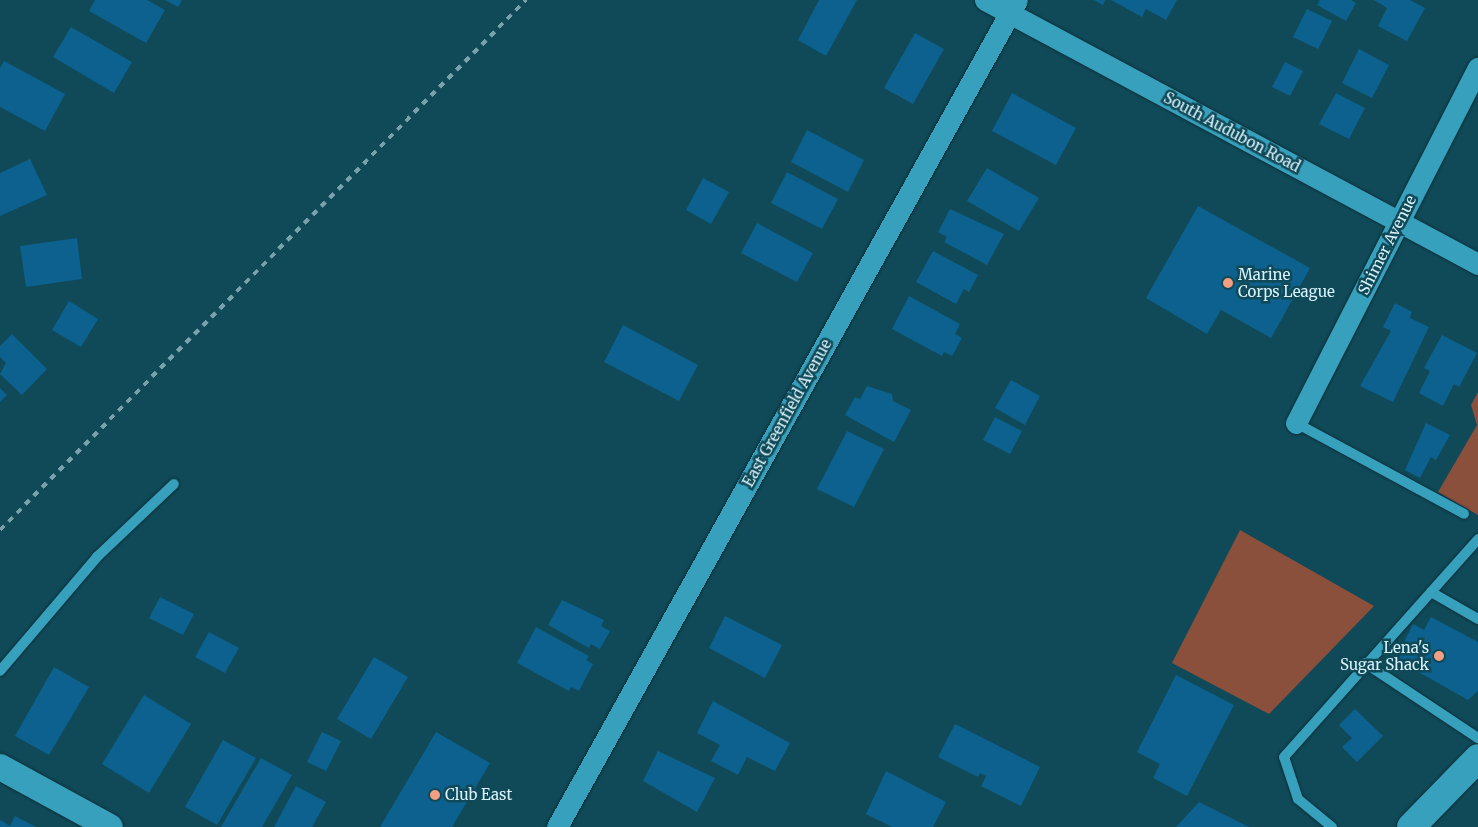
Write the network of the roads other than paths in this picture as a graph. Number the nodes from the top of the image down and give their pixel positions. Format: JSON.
{"nodes":[{"id":1,"x":986,"y":0,"type":"edge"},
{"id":2,"x":1014,"y":7,"type":"edge"},
{"id":3,"x":1478,"y":68,"type":"edge"},
{"id":4,"x":1400,"y":221,"type":"junction"},
{"id":5,"x":1478,"y":264,"type":"edge"},
{"id":6,"x":1296,"y":423,"type":"joint"},
{"id":7,"x":174,"y":484,"type":"dead end"},
{"id":8,"x":1464,"y":514,"type":"dead end"},
{"id":9,"x":1478,"y":538,"type":"edge"},
{"id":10,"x":1431,"y":592,"type":"junction"},
{"id":11,"x":1478,"y":619,"type":"edge"},
{"id":12,"x":1365,"y":663,"type":"junction"},
{"id":13,"x":0,"y":671,"type":"edge"},
{"id":14,"x":1478,"y":738,"type":"edge"},
{"id":15,"x":1478,"y":758,"type":"edge"},
{"id":16,"x":0,"y":767,"type":"edge"},
{"id":17,"x":110,"y":827,"type":"edge"},
{"id":18,"x":557,"y":827,"type":"edge"},
{"id":19,"x":1332,"y":827,"type":"edge"},
{"id":20,"x":1410,"y":827,"type":"edge"}],
"edges":[{"from":1,"to":2,"type":"street","name":"South Audubon Road"},
{"from":2,"to":4,"type":"street","name":"South Audubon Road"},
{"from":2,"to":18,"type":"street","name":"East Greenfield Avenue"},
{"from":3,"to":4,"type":"street","name":"Shimer Avenue"},
{"from":4,"to":5,"type":"street","name":"South Audubon Road"},
{"from":4,"to":6,"type":"street","name":"Shimer Avenue"},
{"from":6,"to":8,"type":"lane"},
{"from":7,"to":13,"type":"lane"},
{"from":9,"to":10,"type":"lane"},
{"from":10,"to":11,"type":"lane"},
{"from":10,"to":12,"type":"lane"},
{"from":12,"to":14,"type":"lane"},
{"from":12,"to":19,"type":"lane"},
{"from":15,"to":20,"type":"main road"},
{"from":16,"to":17,"type":"street"}]}
